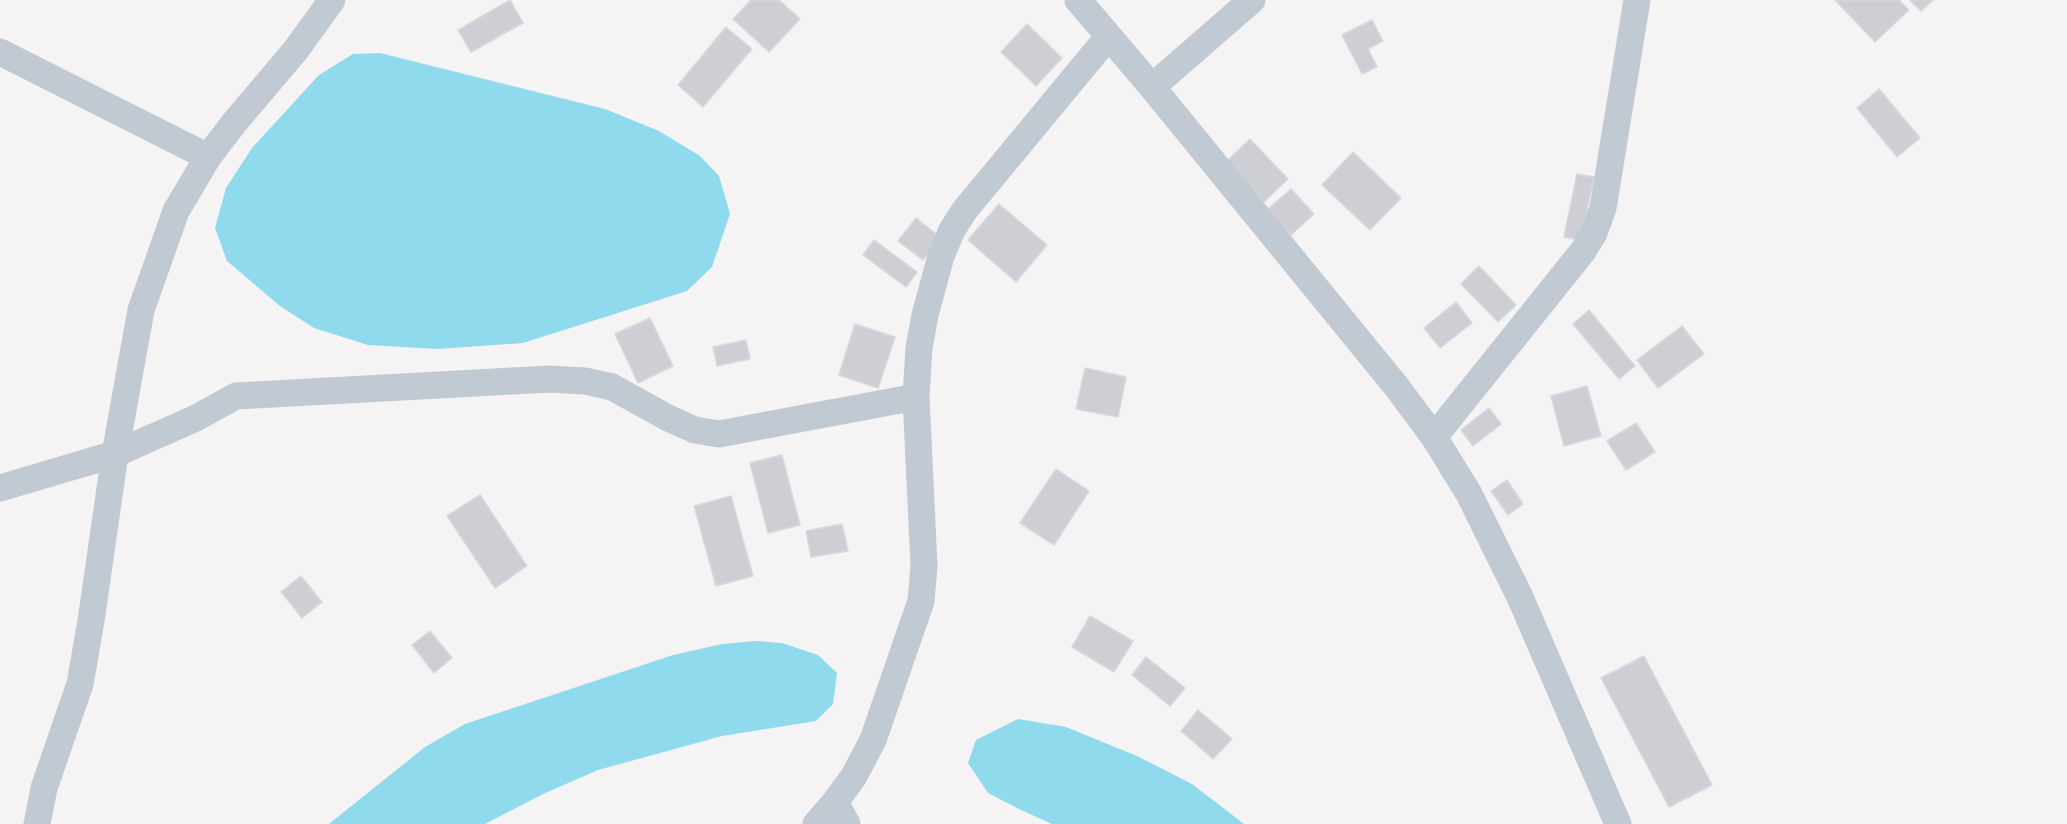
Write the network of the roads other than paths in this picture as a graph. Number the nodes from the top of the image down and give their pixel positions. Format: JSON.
{"nodes":[{"id":1,"x":332,"y":0,"type":"edge"},
{"id":2,"x":1078,"y":0,"type":"edge"},
{"id":3,"x":1251,"y":0,"type":"edge"},
{"id":4,"x":1637,"y":0,"type":"edge"},
{"id":5,"x":1108,"y":37,"type":"junction"},
{"id":6,"x":0,"y":52,"type":"edge"},
{"id":7,"x":1152,"y":87,"type":"junction"},
{"id":8,"x":208,"y":157,"type":"junction"},
{"id":9,"x":916,"y":397,"type":"junction"},
{"id":10,"x":1434,"y":437,"type":"junction"},
{"id":11,"x":115,"y":454,"type":"junction"},
{"id":12,"x":0,"y":488,"type":"edge"},
{"id":13,"x":841,"y":813,"type":"edge"},
{"id":14,"x":37,"y":824,"type":"edge"},
{"id":15,"x":816,"y":824,"type":"edge"},
{"id":16,"x":1618,"y":824,"type":"edge"}],
"edges":[{"from":1,"to":8,"type":"street"},
{"from":2,"to":5,"type":"street"},
{"from":3,"to":7,"type":"street"},
{"from":4,"to":10,"type":"street"},
{"from":5,"to":7,"type":"street"},
{"from":5,"to":9,"type":"street"},
{"from":6,"to":8,"type":"street"},
{"from":7,"to":10,"type":"street"},
{"from":8,"to":11,"type":"street"},
{"from":9,"to":11,"type":"street"},
{"from":9,"to":13,"type":"street"},
{"from":10,"to":16,"type":"street"},
{"from":11,"to":12,"type":"street"},
{"from":11,"to":14,"type":"street"},
{"from":13,"to":15,"type":"street"}]}
